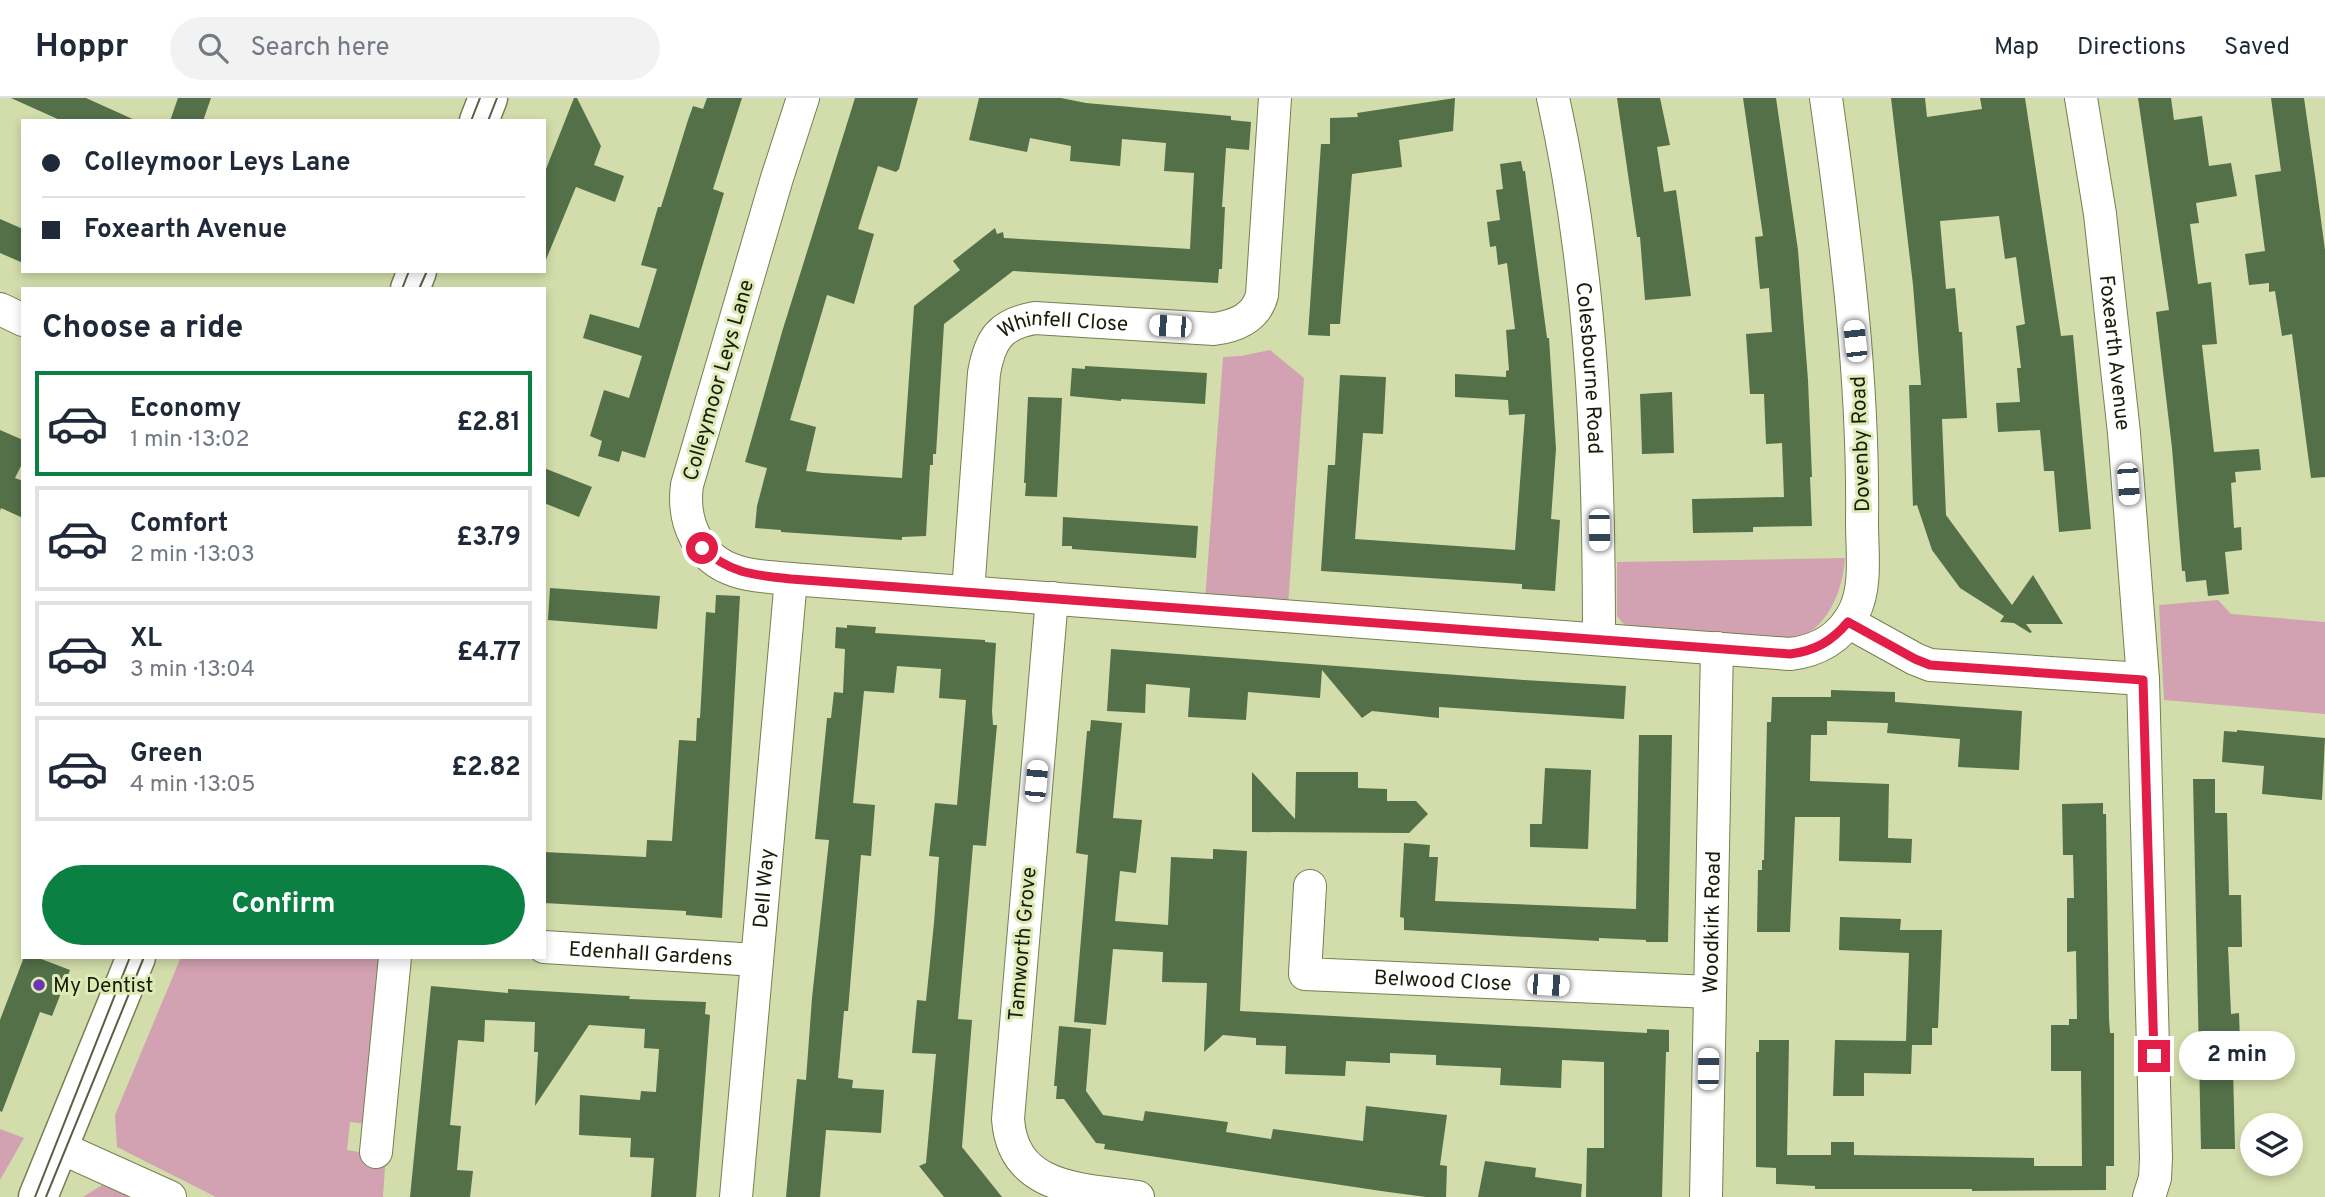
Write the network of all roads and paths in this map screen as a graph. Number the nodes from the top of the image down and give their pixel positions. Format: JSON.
{"nodes":[{"id":1,"x":488,"y":98,"type":"edge"},
{"id":2,"x":803,"y":98,"type":"edge"},
{"id":3,"x":1275,"y":98,"type":"edge"},
{"id":4,"x":1553,"y":98,"type":"edge"},
{"id":5,"x":1826,"y":98,"type":"edge"},
{"id":6,"x":2081,"y":98,"type":"edge"},
{"id":7,"x":480,"y":119,"type":"edge"},
{"id":8,"x":0,"y":309,"type":"edge"},
{"id":9,"x":21,"y":319,"type":"edge"},
{"id":10,"x":791,"y":579,"type":"junction"},
{"id":11,"x":968,"y":592,"type":"junction"},
{"id":12,"x":1052,"y":598,"type":"junction"},
{"id":13,"x":1848,"y":622,"type":"junction"},
{"id":14,"x":1600,"y":639,"type":"junction"},
{"id":15,"x":1717,"y":648,"type":"junction"},
{"id":16,"x":2143,"y":680,"type":"junction"},
{"id":17,"x":1310,"y":886,"type":"dead end"},
{"id":18,"x":546,"y":947,"type":"edge"},
{"id":19,"x":135,"y":959,"type":"edge"},
{"id":20,"x":395,"y":959,"type":"edge"},
{"id":21,"x":757,"y":960,"type":"junction"},
{"id":22,"x":1710,"y":992,"type":"junction"},
{"id":23,"x":368,"y":1143,"type":"dead end"},
{"id":24,"x":59,"y":1147,"type":"junction"},
{"id":25,"x":38,"y":1197,"type":"edge"},
{"id":26,"x":170,"y":1197,"type":"edge"},
{"id":27,"x":736,"y":1197,"type":"edge"},
{"id":28,"x":1139,"y":1197,"type":"edge"},
{"id":29,"x":1706,"y":1197,"type":"edge"},
{"id":30,"x":2149,"y":1197,"type":"edge"}],
"edges":[{"from":1,"to":7,"type":"street"},
{"from":2,"to":10,"type":"street","name":"Colleymoor Leys Lane"},
{"from":3,"to":11,"type":"street","name":"Whinfell Close"},
{"from":4,"to":14,"type":"street","name":"Colesbourne Road"},
{"from":5,"to":13,"type":"street","name":"Dovenby Road"},
{"from":6,"to":16,"type":"street","name":"Foxearth Avenue"},
{"from":8,"to":9,"type":"street"},
{"from":10,"to":11,"type":"street","name":"Colleymoor Leys Lane"},
{"from":10,"to":21,"type":"street","name":"Dell Way"},
{"from":11,"to":12,"type":"street","name":"Colleymoor Leys Lane"},
{"from":12,"to":14,"type":"street","name":"Colleymoor Leys Lane"},
{"from":12,"to":28,"type":"street","name":"Tamworth Grove"},
{"from":13,"to":15,"type":"street","name":"Colleymoor Leys Lane"},
{"from":13,"to":16,"type":"street"},
{"from":14,"to":15,"type":"street","name":"Colleymoor Leys Lane"},
{"from":15,"to":22,"type":"street","name":"Woodkirk Road"},
{"from":16,"to":30,"type":"street","name":"Foxearth Avenue"},
{"from":17,"to":22,"type":"street","name":"Belwood Close"},
{"from":18,"to":21,"type":"street","name":"Edenhall Gardens"},
{"from":19,"to":24,"type":"street"},
{"from":20,"to":23,"type":"street"},
{"from":21,"to":27,"type":"street","name":"Dell Way"},
{"from":22,"to":29,"type":"street","name":"Woodkirk Road"},
{"from":24,"to":25,"type":"street"},
{"from":24,"to":26,"type":"street"}]}
